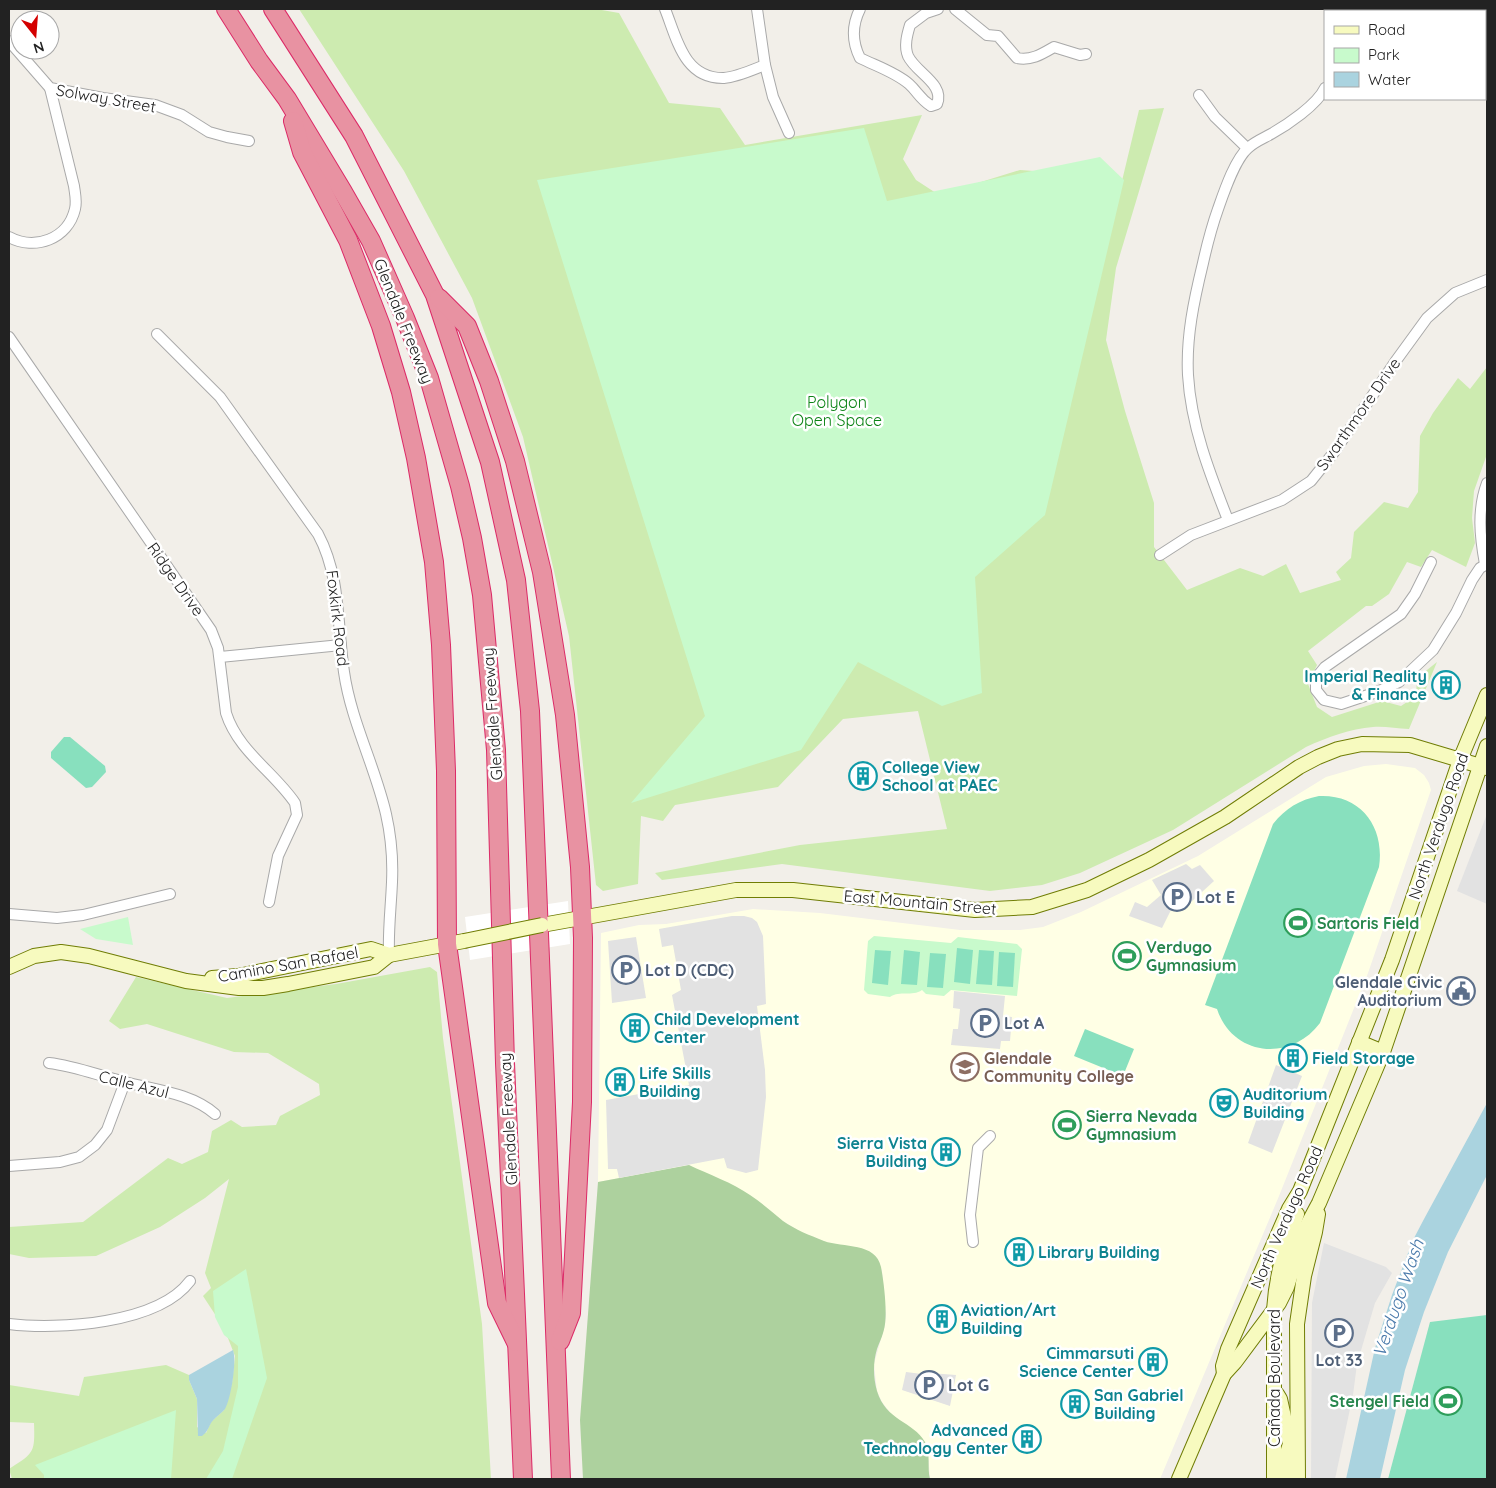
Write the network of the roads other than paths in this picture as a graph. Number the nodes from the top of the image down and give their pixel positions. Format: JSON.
{"nodes":[{"id":1,"x":226,"y":9,"type":"edge"},
{"id":2,"x":273,"y":9,"type":"edge"},
{"id":3,"x":666,"y":9,"type":"edge"},
{"id":4,"x":757,"y":9,"type":"edge"},
{"id":5,"x":860,"y":9,"type":"edge"},
{"id":6,"x":938,"y":9,"type":"edge"},
{"id":7,"x":955,"y":9,"type":"edge"},
{"id":8,"x":9,"y":41,"type":"edge"},
{"id":9,"x":1086,"y":54,"type":"dead end"},
{"id":10,"x":765,"y":65,"type":"junction"},
{"id":11,"x":50,"y":88,"type":"junction"},
{"id":12,"x":1324,"y":90,"type":"edge"},
{"id":13,"x":1199,"y":95,"type":"dead end"},
{"id":14,"x":287,"y":99,"type":"junction"},
{"id":15,"x":789,"y":133,"type":"dead end"},
{"id":16,"x":249,"y":141,"type":"dead end"},
{"id":17,"x":1248,"y":148,"type":"junction"},
{"id":18,"x":9,"y":237,"type":"edge"},
{"id":19,"x":1487,"y":280,"type":"edge"},
{"id":20,"x":435,"y":294,"type":"junction"},
{"id":21,"x":157,"y":334,"type":"dead end"},
{"id":22,"x":9,"y":337,"type":"edge"},
{"id":23,"x":1487,"y":483,"type":"edge"},
{"id":24,"x":1481,"y":508,"type":"junction"},
{"id":25,"x":1228,"y":520,"type":"junction"},
{"id":26,"x":1487,"y":521,"type":"edge"},
{"id":27,"x":1160,"y":555,"type":"dead end"},
{"id":28,"x":1431,"y":562,"type":"dead end"},
{"id":29,"x":1486,"y":564,"type":"edge"},
{"id":30,"x":341,"y":645,"type":"junction"},
{"id":31,"x":220,"y":657,"type":"junction"},
{"id":32,"x":1487,"y":695,"type":"edge"},
{"id":33,"x":1487,"y":746,"type":"edge"},
{"id":34,"x":1460,"y":760,"type":"junction"},
{"id":35,"x":1483,"y":767,"type":"edge"},
{"id":36,"x":170,"y":894,"type":"dead end"},
{"id":37,"x":269,"y":902,"type":"dead end"},
{"id":38,"x":9,"y":914,"type":"edge"},
{"id":39,"x":575,"y":919,"type":"junction"},
{"id":40,"x":464,"y":941,"type":"joint"},
{"id":41,"x":447,"y":944,"type":"junction"},
{"id":42,"x":389,"y":954,"type":"junction"},
{"id":43,"x":9,"y":966,"type":"edge"},
{"id":44,"x":1359,"y":1042,"type":"junction"},
{"id":45,"x":1383,"y":1052,"type":"junction"},
{"id":46,"x":50,"y":1063,"type":"dead end"},
{"id":47,"x":125,"y":1082,"type":"junction"},
{"id":48,"x":215,"y":1114,"type":"dead end"},
{"id":49,"x":990,"y":1136,"type":"dead end"},
{"id":50,"x":9,"y":1166,"type":"edge"},
{"id":51,"x":1300,"y":1191,"type":"junction"},
{"id":52,"x":1319,"y":1203,"type":"junction"},
{"id":53,"x":973,"y":1242,"type":"dead end"},
{"id":54,"x":190,"y":1281,"type":"dead end"},
{"id":55,"x":1274,"y":1310,"type":"junction"},
{"id":56,"x":9,"y":1324,"type":"edge"},
{"id":57,"x":518,"y":1347,"type":"junction"},
{"id":58,"x":557,"y":1348,"type":"junction"},
{"id":59,"x":1224,"y":1374,"type":"junction"},
{"id":60,"x":1274,"y":1389,"type":"junction"},
{"id":61,"x":1294,"y":1444,"type":"junction"},
{"id":62,"x":523,"y":1479,"type":"edge"},
{"id":63,"x":561,"y":1479,"type":"edge"},
{"id":64,"x":1179,"y":1479,"type":"edge"},
{"id":65,"x":1274,"y":1479,"type":"edge"},
{"id":66,"x":1286,"y":1479,"type":"edge"},
{"id":67,"x":1298,"y":1479,"type":"edge"}],
"edges":[{"from":1,"to":14,"type":"highway","name":"Glendale Freeway"},
{"from":2,"to":20,"type":"highway","name":"Glendale Freeway"},
{"from":3,"to":10,"type":"street"},
{"from":4,"to":10,"type":"street"},
{"from":5,"to":6,"type":"street"},
{"from":7,"to":9,"type":"street"},
{"from":8,"to":11,"type":"street","name":"Solway Street"},
{"from":10,"to":15,"type":"street"},
{"from":11,"to":16,"type":"street","name":"Solway Street"},
{"from":11,"to":18,"type":"street"},
{"from":12,"to":17,"type":"street"},
{"from":13,"to":17,"type":"street"},
{"from":14,"to":41,"type":"highway"},
{"from":14,"to":57,"type":"highway","name":"Glendale Freeway"},
{"from":17,"to":25,"type":"street"},
{"from":19,"to":25,"type":"street","name":"Swarthmore Drive"},
{"from":20,"to":39,"type":"highway"},
{"from":20,"to":58,"type":"highway","name":"Glendale Freeway"},
{"from":21,"to":30,"type":"street","name":"Foxkirk Road"},
{"from":22,"to":31,"type":"street","name":"Ridge Drive"},
{"from":23,"to":24,"type":"street"},
{"from":24,"to":26,"type":"street"},
{"from":24,"to":29,"type":"street"},
{"from":25,"to":27,"type":"street","name":"Swarthmore Drive"},
{"from":28,"to":29,"type":"street"},
{"from":30,"to":31,"type":"street"},
{"from":30,"to":42,"type":"street","name":"Foxkirk Road"},
{"from":31,"to":37,"type":"street","name":"Ridge Drive"},
{"from":32,"to":34,"type":"main road","name":"North Verdugo Road"},
{"from":33,"to":35,"type":"main road","name":"North Verdugo Road"},
{"from":34,"to":35,"type":"main road","name":"East Mountain Street"},
{"from":34,"to":39,"type":"main road","name":"East Mountain Street"},
{"from":34,"to":44,"type":"main road","name":"North Verdugo Road"},
{"from":35,"to":45,"type":"main road","name":"North Verdugo Road"},
{"from":36,"to":38,"type":"street"},
{"from":39,"to":40,"type":"main road","name":"East Mountain Street","bridge":true},
{"from":39,"to":58,"type":"highway"},
{"from":40,"to":41,"type":"main road","name":"Camino San Rafael"},
{"from":41,"to":42,"type":"main road","name":"Camino San Rafael"},
{"from":41,"to":57,"type":"highway"},
{"from":42,"to":43,"type":"main road","name":"Camino San Rafael"},
{"from":44,"to":45,"type":"main road"},
{"from":44,"to":51,"type":"main road","name":"North Verdugo Road"},
{"from":45,"to":52,"type":"main road","name":"North Verdugo Road"},
{"from":46,"to":47,"type":"street","name":"Calle Azul"},
{"from":47,"to":48,"type":"street","name":"Calle Azul"},
{"from":47,"to":50,"type":"street"},
{"from":49,"to":53,"type":"street"},
{"from":51,"to":55,"type":"main road","name":"Cañada Boulevard"},
{"from":51,"to":59,"type":"main road","name":"North Verdugo Road"},
{"from":52,"to":55,"type":"main road","name":"North Verdugo Road"},
{"from":52,"to":61,"type":"main road","name":"Cañada Boulevard"},
{"from":54,"to":56,"type":"street"},
{"from":55,"to":59,"type":"main road","name":"North Verdugo Road"},
{"from":55,"to":60,"type":"main road","name":"Cañada Boulevard"},
{"from":57,"to":62,"type":"highway","name":"Glendale Freeway"},
{"from":58,"to":63,"type":"highway","name":"Glendale Freeway"},
{"from":59,"to":64,"type":"main road","name":"North Verdugo Road"},
{"from":60,"to":61,"type":"main road"},
{"from":60,"to":65,"type":"main road","name":"Cañada Boulevard"},
{"from":61,"to":66,"type":"main road"},
{"from":61,"to":67,"type":"main road","name":"Cañada Boulevard"}]}
